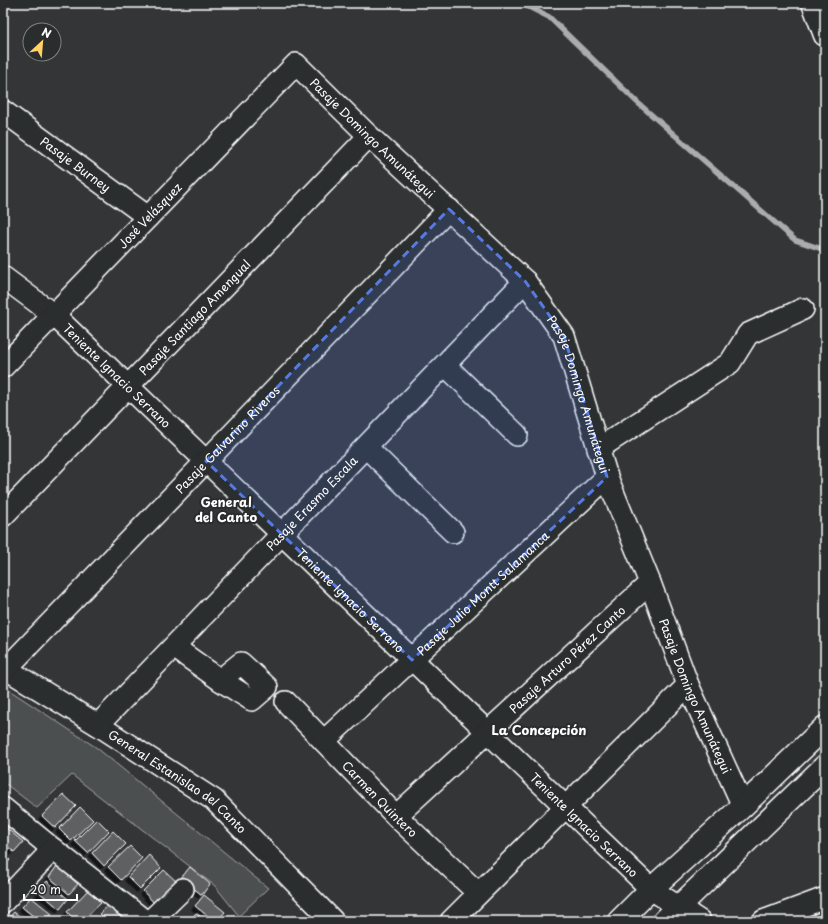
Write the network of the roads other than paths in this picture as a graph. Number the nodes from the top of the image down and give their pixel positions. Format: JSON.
{"nodes":[{"id":1,"x":813,"y":3,"type":"edge"},
{"id":2,"x":825,"y":35,"type":"edge"},
{"id":3,"x":296,"y":64,"type":"joint"},
{"id":4,"x":3,"y":111,"type":"edge"},
{"id":5,"x":369,"y":136,"type":"junction"},
{"id":6,"x":449,"y":209,"type":"junction"},
{"id":7,"x":148,"y":217,"type":"junction"},
{"id":8,"x":3,"y":277,"type":"edge"},
{"id":9,"x":525,"y":282,"type":"junction"},
{"id":10,"x":803,"y":309,"type":"dead end"},
{"id":11,"x":54,"y":315,"type":"junction"},
{"id":12,"x":445,"y":365,"type":"junction"},
{"id":13,"x":3,"y":367,"type":"edge"},
{"id":14,"x":128,"y":386,"type":"junction"},
{"id":15,"x":517,"y":435,"type":"dead end"},
{"id":16,"x":366,"y":447,"type":"junction"},
{"id":17,"x":598,"y":449,"type":"junction"},
{"id":18,"x":206,"y":461,"type":"junction"},
{"id":19,"x":607,"y":477,"type":"junction"},
{"id":20,"x":3,"y":516,"type":"edge"},
{"id":21,"x":453,"y":532,"type":"dead end"},
{"id":22,"x":282,"y":534,"type":"junction"},
{"id":23,"x":650,"y":583,"type":"junction"},
{"id":24,"x":174,"y":647,"type":"junction"},
{"id":25,"x":412,"y":660,"type":"junction"},
{"id":26,"x":4,"y":668,"type":"edge"},
{"id":27,"x":220,"y":680,"type":"dead end"},
{"id":28,"x":688,"y":685,"type":"junction"},
{"id":29,"x":286,"y":702,"type":"dead end"},
{"id":30,"x":98,"y":725,"type":"junction"},
{"id":31,"x":825,"y":727,"type":"edge"},
{"id":32,"x":487,"y":732,"type":"junction"},
{"id":33,"x":324,"y":742,"type":"junction"},
{"id":34,"x":825,"y":766,"type":"edge"},
{"id":35,"x":743,"y":806,"type":"junction"},
{"id":36,"x":565,"y":807,"type":"junction"},
{"id":37,"x":3,"y":808,"type":"edge"},
{"id":38,"x":396,"y":816,"type":"junction"},
{"id":39,"x":53,"y":850,"type":"junction"},
{"id":40,"x":183,"y":888,"type":"dead end"},
{"id":41,"x":651,"y":889,"type":"junction"},
{"id":42,"x":478,"y":893,"type":"junction"},
{"id":43,"x":825,"y":898,"type":"edge"},
{"id":44,"x":3,"y":902,"type":"edge"},
{"id":45,"x":671,"y":914,"type":"edge"},
{"id":46,"x":146,"y":921,"type":"edge"},
{"id":47,"x":150,"y":921,"type":"edge"},
{"id":48,"x":333,"y":921,"type":"edge"},
{"id":49,"x":451,"y":921,"type":"edge"},
{"id":50,"x":619,"y":921,"type":"edge"},
{"id":51,"x":700,"y":921,"type":"edge"},
{"id":52,"x":763,"y":921,"type":"edge"}],
"edges":[{"from":1,"to":2,"type":"main road"},
{"from":3,"to":5,"type":"street","name":"Pasaje Domingo Amunátegui"},
{"from":3,"to":7,"type":"street","name":"José Velásquez"},
{"from":4,"to":7,"type":"street","name":"Pasaje Burney"},
{"from":5,"to":6,"type":"street","name":"Pasaje Domingo Amunátegui"},
{"from":5,"to":14,"type":"street","name":"Pasaje Santiago Amengual"},
{"from":6,"to":9,"type":"street","name":"Pasaje Domingo Amunátegui"},
{"from":6,"to":18,"type":"street","name":"Pasaje Galvarino Riveros"},
{"from":7,"to":11,"type":"street","name":"José Velásquez"},
{"from":8,"to":11,"type":"street","name":"Teniente Ignacio Serrano"},
{"from":9,"to":12,"type":"street","name":"Pasaje Erasmo Escala"},
{"from":9,"to":17,"type":"street","name":"Pasaje Domingo Amunátegui"},
{"from":10,"to":17,"type":"street"},
{"from":11,"to":13,"type":"street","name":"José Velásquez"},
{"from":11,"to":14,"type":"street","name":"Teniente Ignacio Serrano"},
{"from":12,"to":15,"type":"street"},
{"from":12,"to":16,"type":"street","name":"Pasaje Erasmo Escala"},
{"from":14,"to":18,"type":"street","name":"Teniente Ignacio Serrano"},
{"from":14,"to":20,"type":"street","name":"Pasaje Santiago Amengual"},
{"from":16,"to":21,"type":"street"},
{"from":16,"to":22,"type":"street","name":"Pasaje Erasmo Escala"},
{"from":17,"to":19,"type":"street","name":"Pasaje Domingo Amunátegui"},
{"from":18,"to":22,"type":"street","name":"Teniente Ignacio Serrano"},
{"from":18,"to":26,"type":"street","name":"Pasaje Galvarino Riveros"},
{"from":19,"to":23,"type":"street","name":"Pasaje Domingo Amunátegui"},
{"from":19,"to":25,"type":"street","name":"Pasaje Julio Montt Salamanca"},
{"from":22,"to":24,"type":"street","name":"Pasaje Erasmo Escala"},
{"from":22,"to":25,"type":"street","name":"Teniente Ignacio Serrano"},
{"from":23,"to":28,"type":"street","name":"Pasaje Domingo Amunátegui"},
{"from":23,"to":32,"type":"street","name":"Pasaje Arturo Pérez Canto"},
{"from":24,"to":27,"type":"street"},
{"from":24,"to":30,"type":"street","name":"Pasaje Erasmo Escala"},
{"from":25,"to":32,"type":"street","name":"Teniente Ignacio Serrano"},
{"from":25,"to":33,"type":"street","name":"Pasaje Julio Montt Salamanca"},
{"from":26,"to":30,"type":"street","name":"General Estanislao del Canto"},
{"from":28,"to":35,"type":"street","name":"Pasaje Domingo Amunátegui"},
{"from":28,"to":36,"type":"street"},
{"from":29,"to":33,"type":"street","name":"Carmen Quintero"},
{"from":30,"to":48,"type":"street","name":"General Estanislao del Canto"},
{"from":31,"to":35,"type":"main road"},
{"from":32,"to":36,"type":"street","name":"Teniente Ignacio Serrano"},
{"from":32,"to":38,"type":"street","name":"Pasaje Arturo Pérez Canto"},
{"from":33,"to":38,"type":"street","name":"Carmen Quintero"},
{"from":34,"to":45,"type":"main road"},
{"from":35,"to":41,"type":"main road"},
{"from":36,"to":41,"type":"street","name":"Teniente Ignacio Serrano"},
{"from":36,"to":42,"type":"street"},
{"from":37,"to":39,"type":"street"},
{"from":38,"to":42,"type":"street","name":"Carmen Quintero"},
{"from":39,"to":44,"type":"street"},
{"from":39,"to":46,"type":"street"},
{"from":40,"to":47,"type":"street"},
{"from":41,"to":45,"type":"street","name":"Teniente Ignacio Serrano"},
{"from":41,"to":50,"type":"main road"},
{"from":42,"to":49,"type":"street"},
{"from":43,"to":52,"type":"street"},
{"from":45,"to":51,"type":"street","name":"Teniente Ignacio Serrano"}]}
